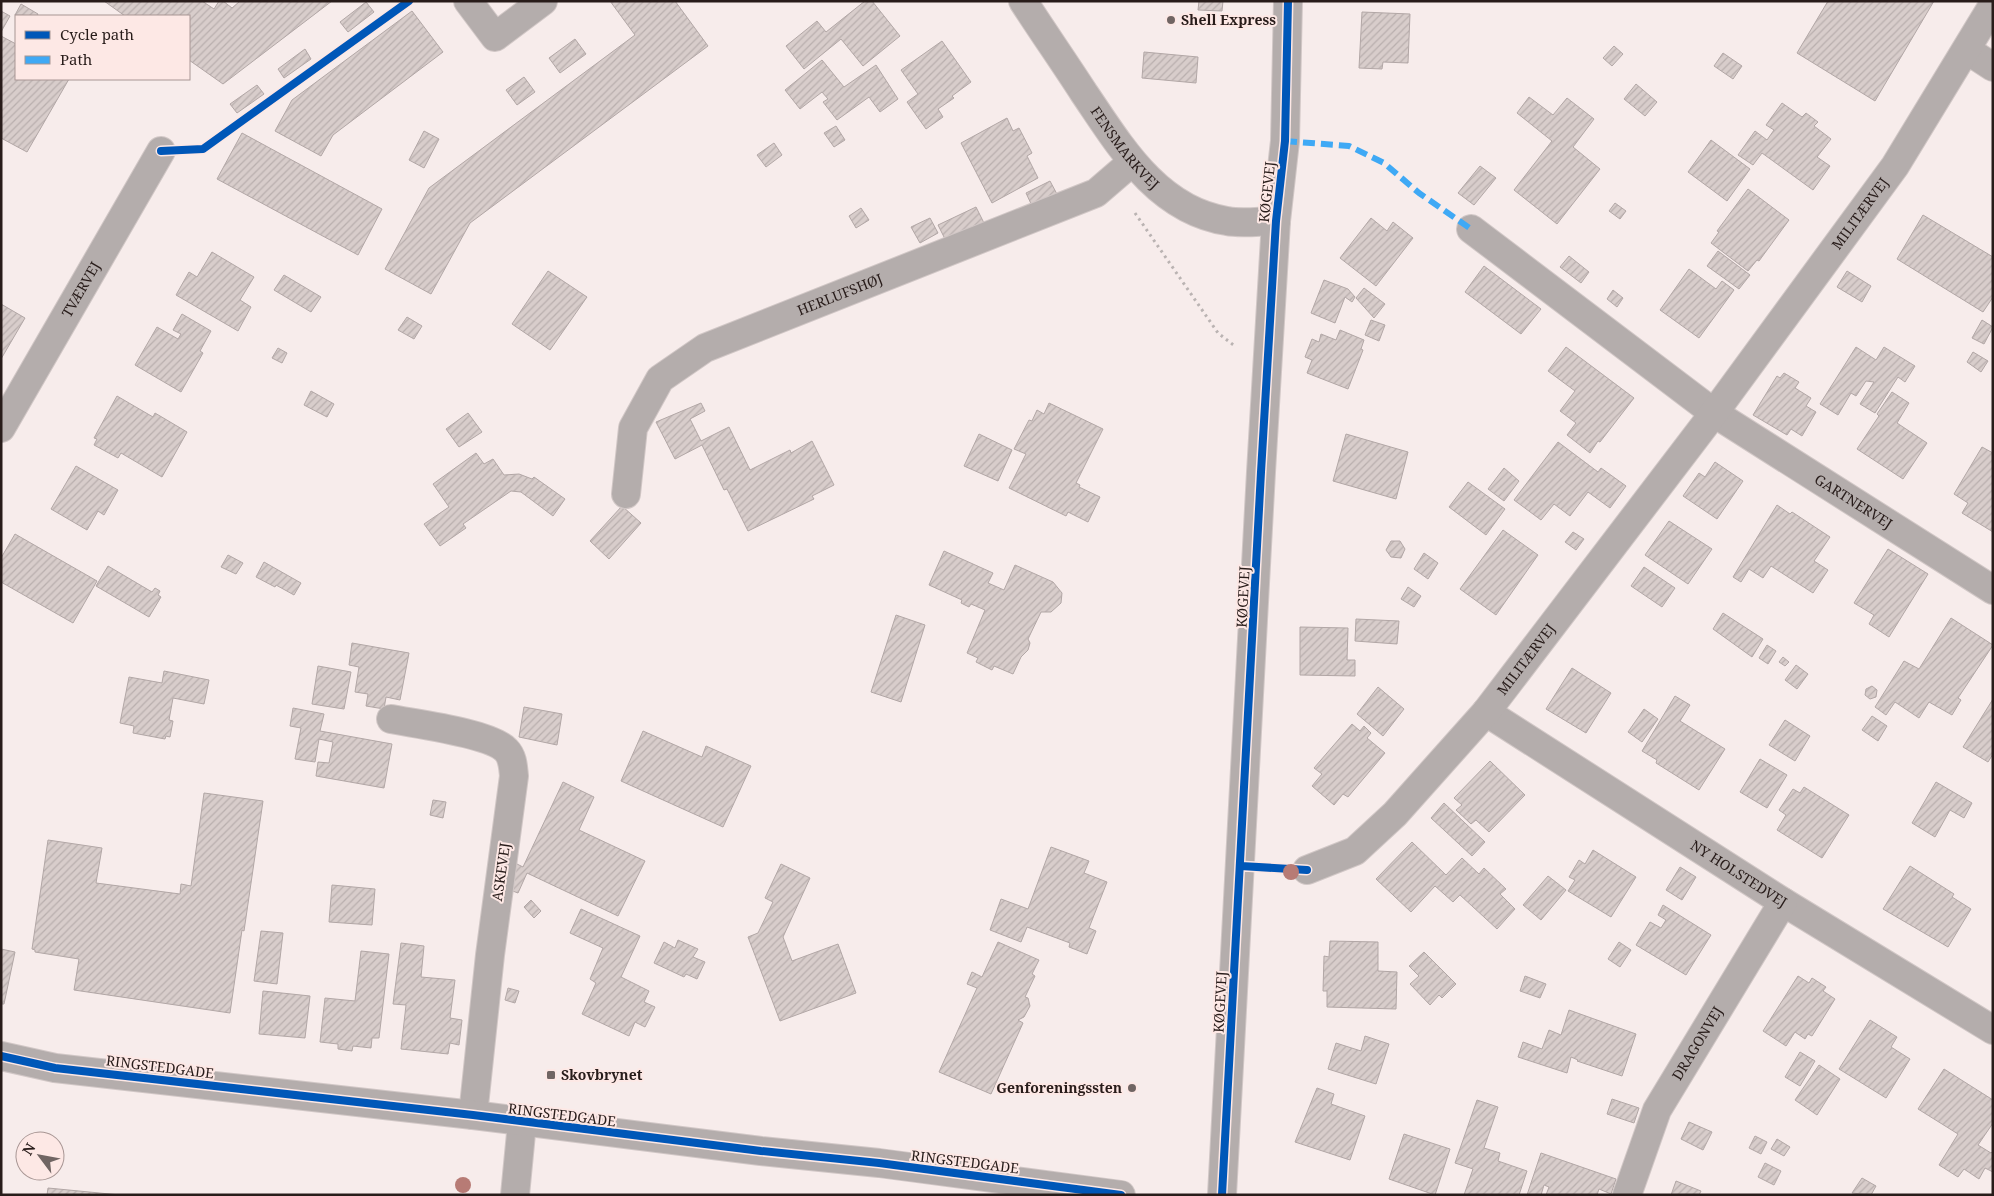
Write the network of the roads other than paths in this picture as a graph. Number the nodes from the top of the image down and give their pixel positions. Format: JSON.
{"nodes":[{"id":1,"x":468,"y":1,"type":"edge"},
{"id":2,"x":543,"y":1,"type":"edge"},
{"id":3,"x":1023,"y":1,"type":"edge"},
{"id":4,"x":1288,"y":1,"type":"edge"},
{"id":5,"x":1993,"y":6,"type":"edge"},
{"id":6,"x":1967,"y":50,"type":"junction"},
{"id":7,"x":1993,"y":66,"type":"edge"},
{"id":8,"x":161,"y":151,"type":"dead end"},
{"id":9,"x":1122,"y":171,"type":"junction"},
{"id":10,"x":1276,"y":221,"type":"junction"},
{"id":11,"x":1471,"y":229,"type":"dead end"},
{"id":12,"x":1714,"y":413,"type":"junction"},
{"id":13,"x":1,"y":428,"type":"edge"},
{"id":14,"x":626,"y":494,"type":"dead end"},
{"id":15,"x":1993,"y":590,"type":"edge"},
{"id":16,"x":1486,"y":712,"type":"junction"},
{"id":17,"x":391,"y":719,"type":"dead end"},
{"id":18,"x":1307,"y":870,"type":"dead end"},
{"id":19,"x":1783,"y":902,"type":"junction"},
{"id":20,"x":1993,"y":1030,"type":"edge"},
{"id":21,"x":1,"y":1056,"type":"edge"},
{"id":22,"x":473,"y":1115,"type":"junction"},
{"id":23,"x":522,"y":1123,"type":"junction"},
{"id":24,"x":515,"y":1195,"type":"edge"},
{"id":25,"x":1121,"y":1195,"type":"edge"},
{"id":26,"x":1222,"y":1195,"type":"edge"},
{"id":27,"x":1627,"y":1195,"type":"edge"}],
"edges":[{"from":1,"to":2,"type":"street"},
{"from":3,"to":9,"type":"street","name":"FENSMARKVEJ"},
{"from":4,"to":10,"type":"street","name":"KØGEVEJ"},
{"from":5,"to":6,"type":"street","name":"MILITÆRVEJ"},
{"from":6,"to":7,"type":"street"},
{"from":6,"to":12,"type":"street","name":"MILITÆRVEJ"},
{"from":8,"to":13,"type":"street","name":"TVÆRVEJ"},
{"from":9,"to":10,"type":"street","name":"FENSMARKVEJ"},
{"from":9,"to":14,"type":"street","name":"HERLUFSHØJ"},
{"from":10,"to":26,"type":"street","name":"KØGEVEJ"},
{"from":11,"to":12,"type":"street"},
{"from":12,"to":15,"type":"street","name":"GARTNERVEJ"},
{"from":12,"to":16,"type":"street","name":"MILITÆRVEJ"},
{"from":16,"to":18,"type":"street","name":"MILITÆRVEJ"},
{"from":16,"to":19,"type":"street","name":"NY HOLSTEDVEJ"},
{"from":17,"to":22,"type":"street","name":"ASKEVEJ"},
{"from":19,"to":20,"type":"street","name":"NY HOLSTEDVEJ"},
{"from":19,"to":27,"type":"street","name":"DRAGONVEJ"},
{"from":21,"to":22,"type":"street","name":"RINGSTEDGADE"},
{"from":22,"to":23,"type":"street","name":"RINGSTEDGADE"},
{"from":23,"to":24,"type":"street"},
{"from":23,"to":25,"type":"street","name":"RINGSTEDGADE"}]}
